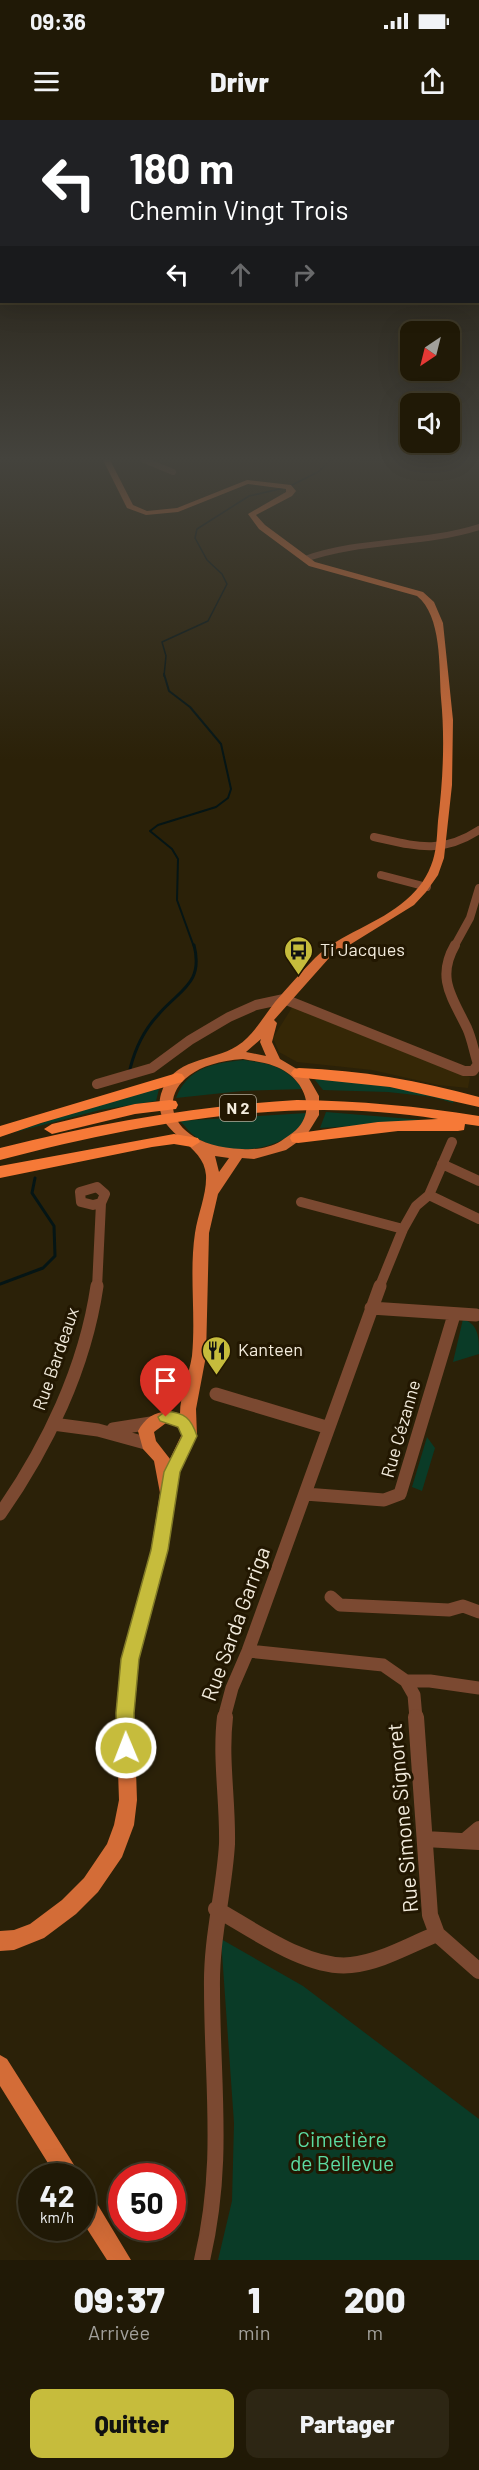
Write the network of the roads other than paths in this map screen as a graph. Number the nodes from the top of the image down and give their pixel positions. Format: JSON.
{"nodes":[{"id":1,"x":307,"y":560,"type":"edge"},
{"id":2,"x":479,"y":830,"type":"edge"},
{"id":3,"x":374,"y":837,"type":"dead end"},
{"id":4,"x":440,"y":849,"type":"junction"},
{"id":5,"x":381,"y":875,"type":"dead end"},
{"id":6,"x":427,"y":887,"type":"junction"},
{"id":7,"x":479,"y":888,"type":"edge"},
{"id":8,"x":284,"y":999,"type":"junction"},
{"id":9,"x":274,"y":1013,"type":"junction"},
{"id":10,"x":227,"y":1056,"type":"junction"},
{"id":11,"x":274,"y":1060,"type":"junction"},
{"id":12,"x":299,"y":1073,"type":"junction"},
{"id":13,"x":97,"y":1084,"type":"dead end"},
{"id":14,"x":173,"y":1084,"type":"junction"},
{"id":15,"x":479,"y":1102,"type":"edge"},
{"id":16,"x":479,"y":1112,"type":"edge"},
{"id":17,"x":479,"y":1120,"type":"edge"},
{"id":18,"x":479,"y":1129,"type":"edge"},
{"id":19,"x":0,"y":1132,"type":"edge"},
{"id":20,"x":297,"y":1138,"type":"junction"},
{"id":21,"x":452,"y":1142,"type":"dead end"},
{"id":22,"x":0,"y":1143,"type":"edge"},
{"id":23,"x":196,"y":1145,"type":"junction"},
{"id":24,"x":0,"y":1154,"type":"edge"},
{"id":25,"x":238,"y":1155,"type":"junction"},
{"id":26,"x":442,"y":1164,"type":"junction"},
{"id":27,"x":0,"y":1172,"type":"edge"},
{"id":28,"x":479,"y":1181,"type":"edge"},
{"id":29,"x":211,"y":1195,"type":"junction"},
{"id":30,"x":429,"y":1195,"type":"junction"},
{"id":31,"x":301,"y":1202,"type":"dead end"},
{"id":32,"x":101,"y":1203,"type":"dead end"},
{"id":33,"x":479,"y":1219,"type":"edge"},
{"id":34,"x":403,"y":1229,"type":"junction"},
{"id":35,"x":371,"y":1308,"type":"junction"},
{"id":36,"x":454,"y":1315,"type":"junction"},
{"id":37,"x":478,"y":1315,"type":"edge"},
{"id":38,"x":191,"y":1390,"type":"junction"},
{"id":39,"x":216,"y":1394,"type":"dead end"},
{"id":40,"x":159,"y":1420,"type":"junction"},
{"id":41,"x":53,"y":1424,"type":"junction"},
{"id":42,"x":188,"y":1427,"type":"junction"},
{"id":43,"x":326,"y":1427,"type":"junction"},
{"id":44,"x":98,"y":1430,"type":"junction"},
{"id":45,"x":186,"y":1445,"type":"junction"},
{"id":46,"x":152,"y":1447,"type":"junction"},
{"id":47,"x":167,"y":1493,"type":"junction"},
{"id":48,"x":304,"y":1494,"type":"junction"},
{"id":49,"x":0,"y":1514,"type":"edge"},
{"id":50,"x":331,"y":1597,"type":"dead end"},
{"id":51,"x":479,"y":1612,"type":"edge"},
{"id":52,"x":249,"y":1651,"type":"junction"},
{"id":53,"x":406,"y":1681,"type":"junction"},
{"id":54,"x":479,"y":1688,"type":"edge"},
{"id":55,"x":479,"y":1829,"type":"edge"},
{"id":56,"x":426,"y":1839,"type":"junction"},
{"id":57,"x":472,"y":1841,"type":"edge"},
{"id":58,"x":216,"y":1909,"type":"junction"},
{"id":59,"x":437,"y":1934,"type":"junction"},
{"id":60,"x":0,"y":1941,"type":"edge"},
{"id":61,"x":479,"y":1971,"type":"edge"},
{"id":62,"x":0,"y":2066,"type":"edge"},
{"id":63,"x":60,"y":2163,"type":"edge"},
{"id":64,"x":96,"y":2222,"type":"edge"},
{"id":65,"x":120,"y":2260,"type":"edge"},
{"id":66,"x":202,"y":2260,"type":"edge"}],
"edges":[{"from":1,"to":4,"type":"main road"},
{"from":2,"to":4,"type":"street"},
{"from":3,"to":4,"type":"street"},
{"from":4,"to":6,"type":"main road"},
{"from":5,"to":6,"type":"street"},
{"from":6,"to":8,"type":"main road"},
{"from":7,"to":8,"type":"street"},
{"from":8,"to":9,"type":"main road"},
{"from":8,"to":13,"type":"street"},
{"from":9,"to":10,"type":"main road"},
{"from":9,"to":11,"type":"main road"},
{"from":10,"to":11,"type":"main road"},
{"from":10,"to":14,"type":"main road"},
{"from":11,"to":12,"type":"main road"},
{"from":12,"to":15,"type":"highway"},
{"from":12,"to":20,"type":"main road"},
{"from":14,"to":19,"type":"highway"},
{"from":14,"to":23,"type":"main road"},
{"from":16,"to":22,"type":"highway","number":"N 2"},
{"from":17,"to":24,"type":"highway","number":"N 2"},
{"from":18,"to":20,"type":"highway"},
{"from":20,"to":25,"type":"main road"},
{"from":21,"to":26,"type":"street","name":"Rue Sarda Garriga"},
{"from":23,"to":25,"type":"main road"},
{"from":23,"to":27,"type":"highway"},
{"from":23,"to":29,"type":"main road"},
{"from":25,"to":29,"type":"main road"},
{"from":26,"to":28,"type":"street"},
{"from":26,"to":30,"type":"street","name":"Rue Sarda Garriga"},
{"from":29,"to":38,"type":"main road"},
{"from":30,"to":33,"type":"street"},
{"from":30,"to":34,"type":"street","name":"Rue Sarda Garriga"},
{"from":31,"to":34,"type":"street"},
{"from":32,"to":41,"type":"street","name":"Rue Bardeaux"},
{"from":34,"to":35,"type":"street","name":"Rue Sarda Garriga"},
{"from":35,"to":36,"type":"street"},
{"from":35,"to":43,"type":"street","name":"Rue Sarda Garriga"},
{"from":36,"to":37,"type":"street"},
{"from":36,"to":48,"type":"street","name":"Rue Cézanne"},
{"from":38,"to":40,"type":"main road"},
{"from":38,"to":42,"type":"main road"},
{"from":39,"to":43,"type":"street"},
{"from":40,"to":42,"type":"main road"},
{"from":40,"to":44,"type":"street"},
{"from":40,"to":46,"type":"main road"},
{"from":41,"to":44,"type":"street"},
{"from":41,"to":49,"type":"street","name":"Rue Bardeaux"},
{"from":42,"to":45,"type":"main road"},
{"from":43,"to":48,"type":"street","name":"Rue Sarda Garriga"},
{"from":44,"to":46,"type":"street"},
{"from":45,"to":46,"type":"main road"},
{"from":45,"to":47,"type":"main road"},
{"from":46,"to":47,"type":"main road"},
{"from":47,"to":60,"type":"main road"},
{"from":48,"to":52,"type":"street","name":"Rue Sarda Garriga"},
{"from":50,"to":51,"type":"street"},
{"from":52,"to":53,"type":"street"},
{"from":52,"to":58,"type":"street","name":"Rue Sarda Garriga"},
{"from":53,"to":54,"type":"street"},
{"from":53,"to":56,"type":"street","name":"Rue Simone Signoret"},
{"from":55,"to":57,"type":"street"},
{"from":56,"to":57,"type":"street"},
{"from":56,"to":59,"type":"street","name":"Rue Simone Signoret"},
{"from":58,"to":59,"type":"street"},
{"from":58,"to":66,"type":"street","name":"Rue Sarda Garriga"},
{"from":59,"to":61,"type":"street","name":"Rue Simone Signoret"},
{"from":62,"to":63,"type":"main road"},
{"from":64,"to":65,"type":"main road"}]}
